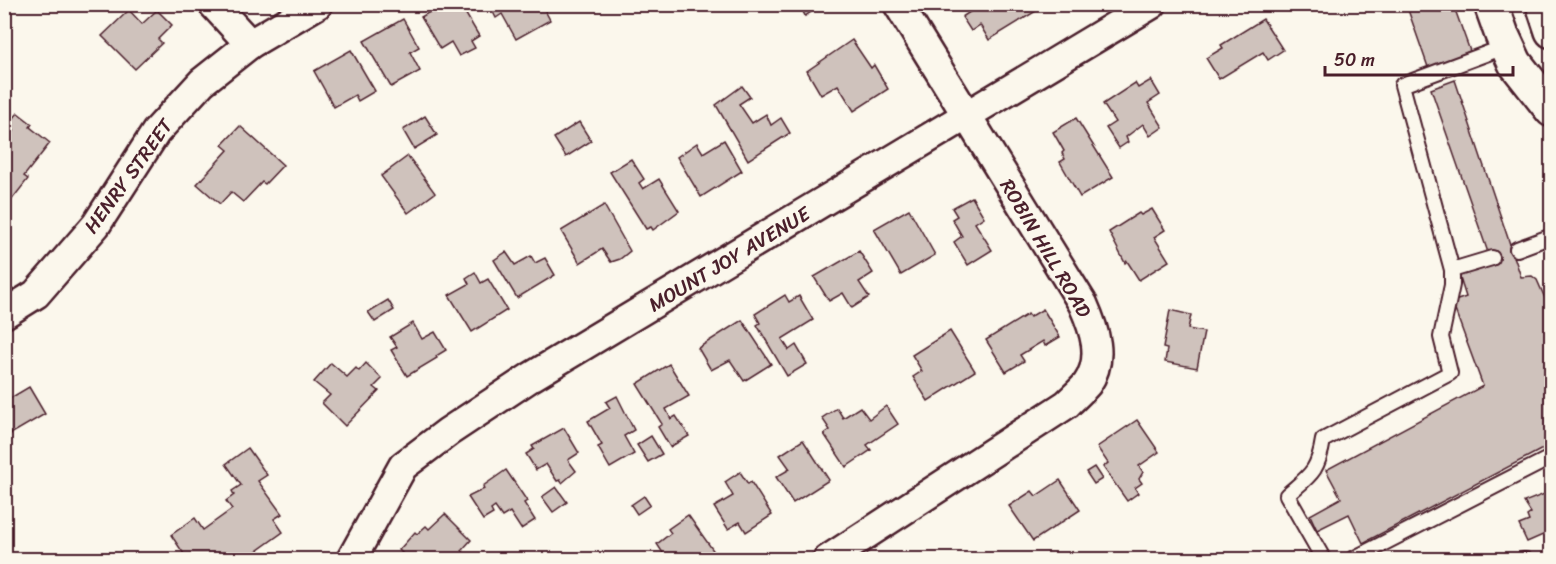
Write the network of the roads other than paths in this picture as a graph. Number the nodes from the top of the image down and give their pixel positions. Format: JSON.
{"nodes":[{"id":1,"x":213,"y":4,"type":"edge"},
{"id":2,"x":318,"y":4,"type":"edge"},
{"id":3,"x":898,"y":4,"type":"edge"},
{"id":4,"x":1152,"y":4,"type":"edge"},
{"id":5,"x":1491,"y":4,"type":"edge"},
{"id":6,"x":1543,"y":4,"type":"edge"},
{"id":7,"x":1551,"y":31,"type":"edge"},
{"id":8,"x":250,"y":44,"type":"junction"},
{"id":9,"x":1507,"y":46,"type":"junction"},
{"id":10,"x":1551,"y":110,"type":"edge"},
{"id":11,"x":966,"y":116,"type":"junction"},
{"id":12,"x":1551,"y":236,"type":"edge"},
{"id":13,"x":1517,"y":249,"type":"dead end"},
{"id":14,"x":1492,"y":258,"type":"dead end"},
{"id":15,"x":1452,"y":270,"type":"junction"},
{"id":16,"x":4,"y":314,"type":"edge"},
{"id":17,"x":1551,"y":457,"type":"edge"},
{"id":18,"x":351,"y":560,"type":"edge"},
{"id":19,"x":827,"y":560,"type":"edge"},
{"id":20,"x":1324,"y":560,"type":"edge"},
{"id":21,"x":1351,"y":560,"type":"edge"}],
"edges":[{"from":1,"to":8,"type":"street"},
{"from":2,"to":8,"type":"street","name":"HENRY STREET"},
{"from":3,"to":11,"type":"street","name":"ROBIN HILL ROAD"},
{"from":4,"to":11,"type":"street","name":"MOUNT JOY AVENUE"},
{"from":5,"to":9,"type":"main road"},
{"from":6,"to":7,"type":"main road"},
{"from":8,"to":16,"type":"street","name":"HENRY STREET"},
{"from":9,"to":10,"type":"main road"},
{"from":9,"to":15,"type":"lane"},
{"from":11,"to":18,"type":"street","name":"MOUNT JOY AVENUE"},
{"from":11,"to":19,"type":"street","name":"ROBIN HILL ROAD"},
{"from":12,"to":13,"type":"lane"},
{"from":14,"to":15,"type":"lane"},
{"from":15,"to":20,"type":"lane"},
{"from":17,"to":21,"type":"lane"}]}
